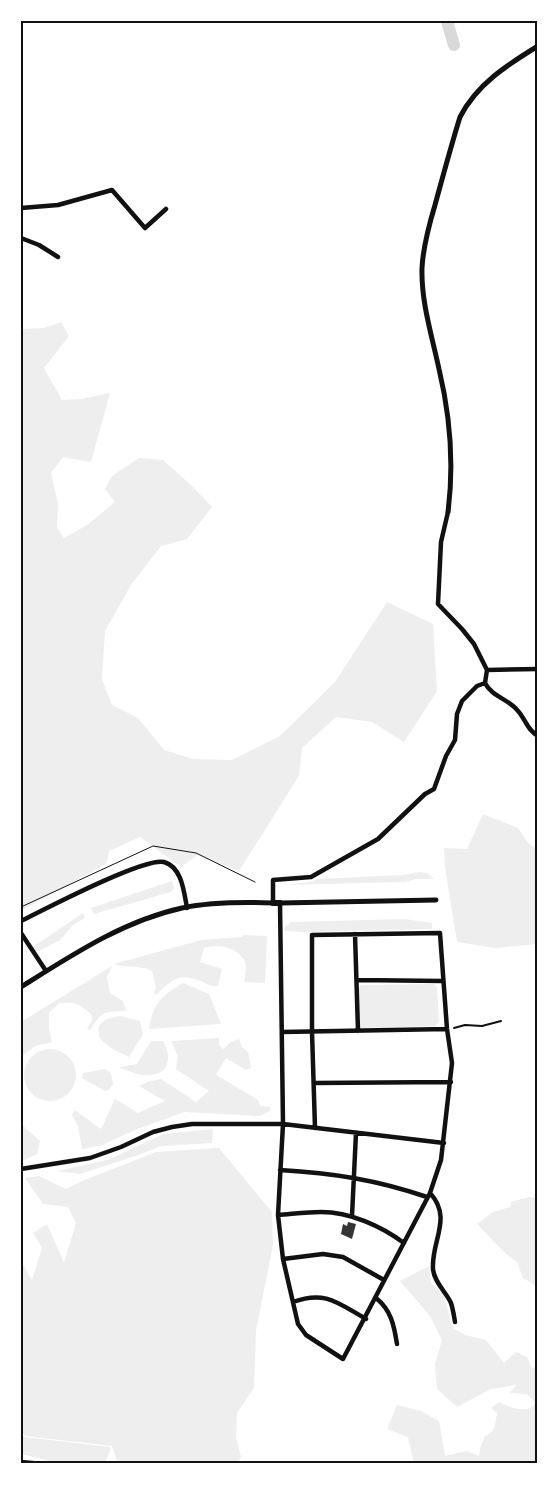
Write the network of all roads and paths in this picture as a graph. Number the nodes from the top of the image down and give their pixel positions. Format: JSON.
{"nodes":[{"id":1,"x":538,"y":46,"type":"edge"},
{"id":2,"x":21,"y":208,"type":"edge"},
{"id":3,"x":166,"y":209,"type":"dead end"},
{"id":4,"x":21,"y":238,"type":"edge"},
{"id":5,"x":58,"y":256,"type":"dead end"},
{"id":6,"x":448,"y":512,"type":"joint"},
{"id":7,"x":538,"y":669,"type":"edge"},
{"id":8,"x":487,"y":670,"type":"junction"},
{"id":9,"x":485,"y":683,"type":"junction"},
{"id":10,"x":538,"y":736,"type":"edge"},
{"id":11,"x":255,"y":882,"type":"dead end"},
{"id":12,"x":436,"y":900,"type":"dead end"},
{"id":13,"x":277,"y":903,"type":"junction"},
{"id":14,"x":21,"y":907,"type":"edge"},
{"id":15,"x":187,"y":908,"type":"junction"},
{"id":16,"x":21,"y":920,"type":"edge"},
{"id":17,"x":21,"y":933,"type":"edge"},
{"id":18,"x":355,"y":934,"type":"junction"},
{"id":19,"x":46,"y":971,"type":"junction"},
{"id":20,"x":356,"y":980,"type":"junction"},
{"id":21,"x":443,"y":981,"type":"junction"},
{"id":22,"x":21,"y":986,"type":"edge"},
{"id":23,"x":446,"y":1009,"type":"junction"},
{"id":24,"x":453,"y":1009,"type":"dead end"},
{"id":25,"x":501,"y":1021,"type":"dead end"},
{"id":26,"x":454,"y":1028,"type":"dead end"},
{"id":27,"x":447,"y":1030,"type":"junction"},
{"id":28,"x":358,"y":1031,"type":"junction"},
{"id":29,"x":282,"y":1032,"type":"junction"},
{"id":30,"x":312,"y":1032,"type":"junction"},
{"id":31,"x":451,"y":1082,"type":"junction"},
{"id":32,"x":314,"y":1083,"type":"junction"},
{"id":33,"x":283,"y":1124,"type":"junction"},
{"id":34,"x":315,"y":1128,"type":"junction"},
{"id":35,"x":356,"y":1133,"type":"junction"},
{"id":36,"x":444,"y":1143,"type":"junction"},
{"id":37,"x":21,"y":1169,"type":"edge"},
{"id":38,"x":280,"y":1170,"type":"junction"},
{"id":39,"x":354,"y":1177,"type":"junction"},
{"id":40,"x":428,"y":1195,"type":"junction"},
{"id":41,"x":278,"y":1215,"type":"junction"},
{"id":42,"x":352,"y":1216,"type":"junction"},
{"id":43,"x":404,"y":1243,"type":"junction"},
{"id":44,"x":283,"y":1259,"type":"junction"},
{"id":45,"x":384,"y":1280,"type":"junction"},
{"id":46,"x":376,"y":1298,"type":"junction"},
{"id":47,"x":293,"y":1302,"type":"junction"},
{"id":48,"x":366,"y":1319,"type":"junction"},
{"id":49,"x":455,"y":1322,"type":"dead end"},
{"id":50,"x":396,"y":1344,"type":"dead end"},
{"id":51,"x":21,"y":1462,"type":"edge"},
{"id":52,"x":42,"y":1464,"type":"edge"}],
"edges":[{"from":1,"to":6,"type":"street"},
{"from":2,"to":3,"type":"street"},
{"from":4,"to":5,"type":"street"},
{"from":6,"to":8,"type":"street"},
{"from":7,"to":8,"type":"street"},
{"from":8,"to":9,"type":"street"},
{"from":9,"to":10,"type":"street"},
{"from":9,"to":13,"type":"street"},
{"from":11,"to":14,"type":"path"},
{"from":12,"to":13,"type":"street"},
{"from":13,"to":15,"type":"street"},
{"from":13,"to":29,"type":"street"},
{"from":15,"to":16,"type":"street"},
{"from":15,"to":19,"type":"street"},
{"from":17,"to":19,"type":"street"},
{"from":18,"to":20,"type":"street"},
{"from":18,"to":21,"type":"street"},
{"from":18,"to":30,"type":"street"},
{"from":19,"to":22,"type":"street"},
{"from":20,"to":21,"type":"street"},
{"from":20,"to":28,"type":"street"},
{"from":21,"to":23,"type":"street"},
{"from":23,"to":24,"type":"street"},
{"from":23,"to":27,"type":"street"},
{"from":25,"to":26,"type":"lane"},
{"from":27,"to":28,"type":"street"},
{"from":27,"to":31,"type":"street"},
{"from":28,"to":30,"type":"street"},
{"from":29,"to":30,"type":"street"},
{"from":29,"to":33,"type":"street"},
{"from":30,"to":32,"type":"street"},
{"from":31,"to":32,"type":"street"},
{"from":31,"to":36,"type":"street"},
{"from":32,"to":34,"type":"street"},
{"from":33,"to":34,"type":"street"},
{"from":33,"to":37,"type":"street"},
{"from":33,"to":38,"type":"street"},
{"from":34,"to":35,"type":"street"},
{"from":35,"to":36,"type":"street"},
{"from":35,"to":39,"type":"street"},
{"from":36,"to":40,"type":"street"},
{"from":38,"to":39,"type":"street"},
{"from":38,"to":41,"type":"street"},
{"from":39,"to":40,"type":"street"},
{"from":39,"to":42,"type":"street"},
{"from":40,"to":43,"type":"street"},
{"from":40,"to":49,"type":"street"},
{"from":41,"to":42,"type":"street"},
{"from":41,"to":44,"type":"street"},
{"from":42,"to":43,"type":"street"},
{"from":43,"to":45,"type":"street"},
{"from":44,"to":45,"type":"street"},
{"from":44,"to":47,"type":"street"},
{"from":45,"to":46,"type":"street"},
{"from":46,"to":48,"type":"street"},
{"from":46,"to":50,"type":"street"},
{"from":47,"to":48,"type":"street"},
{"from":47,"to":48,"type":"street"},
{"from":51,"to":52,"type":"street"}]}
